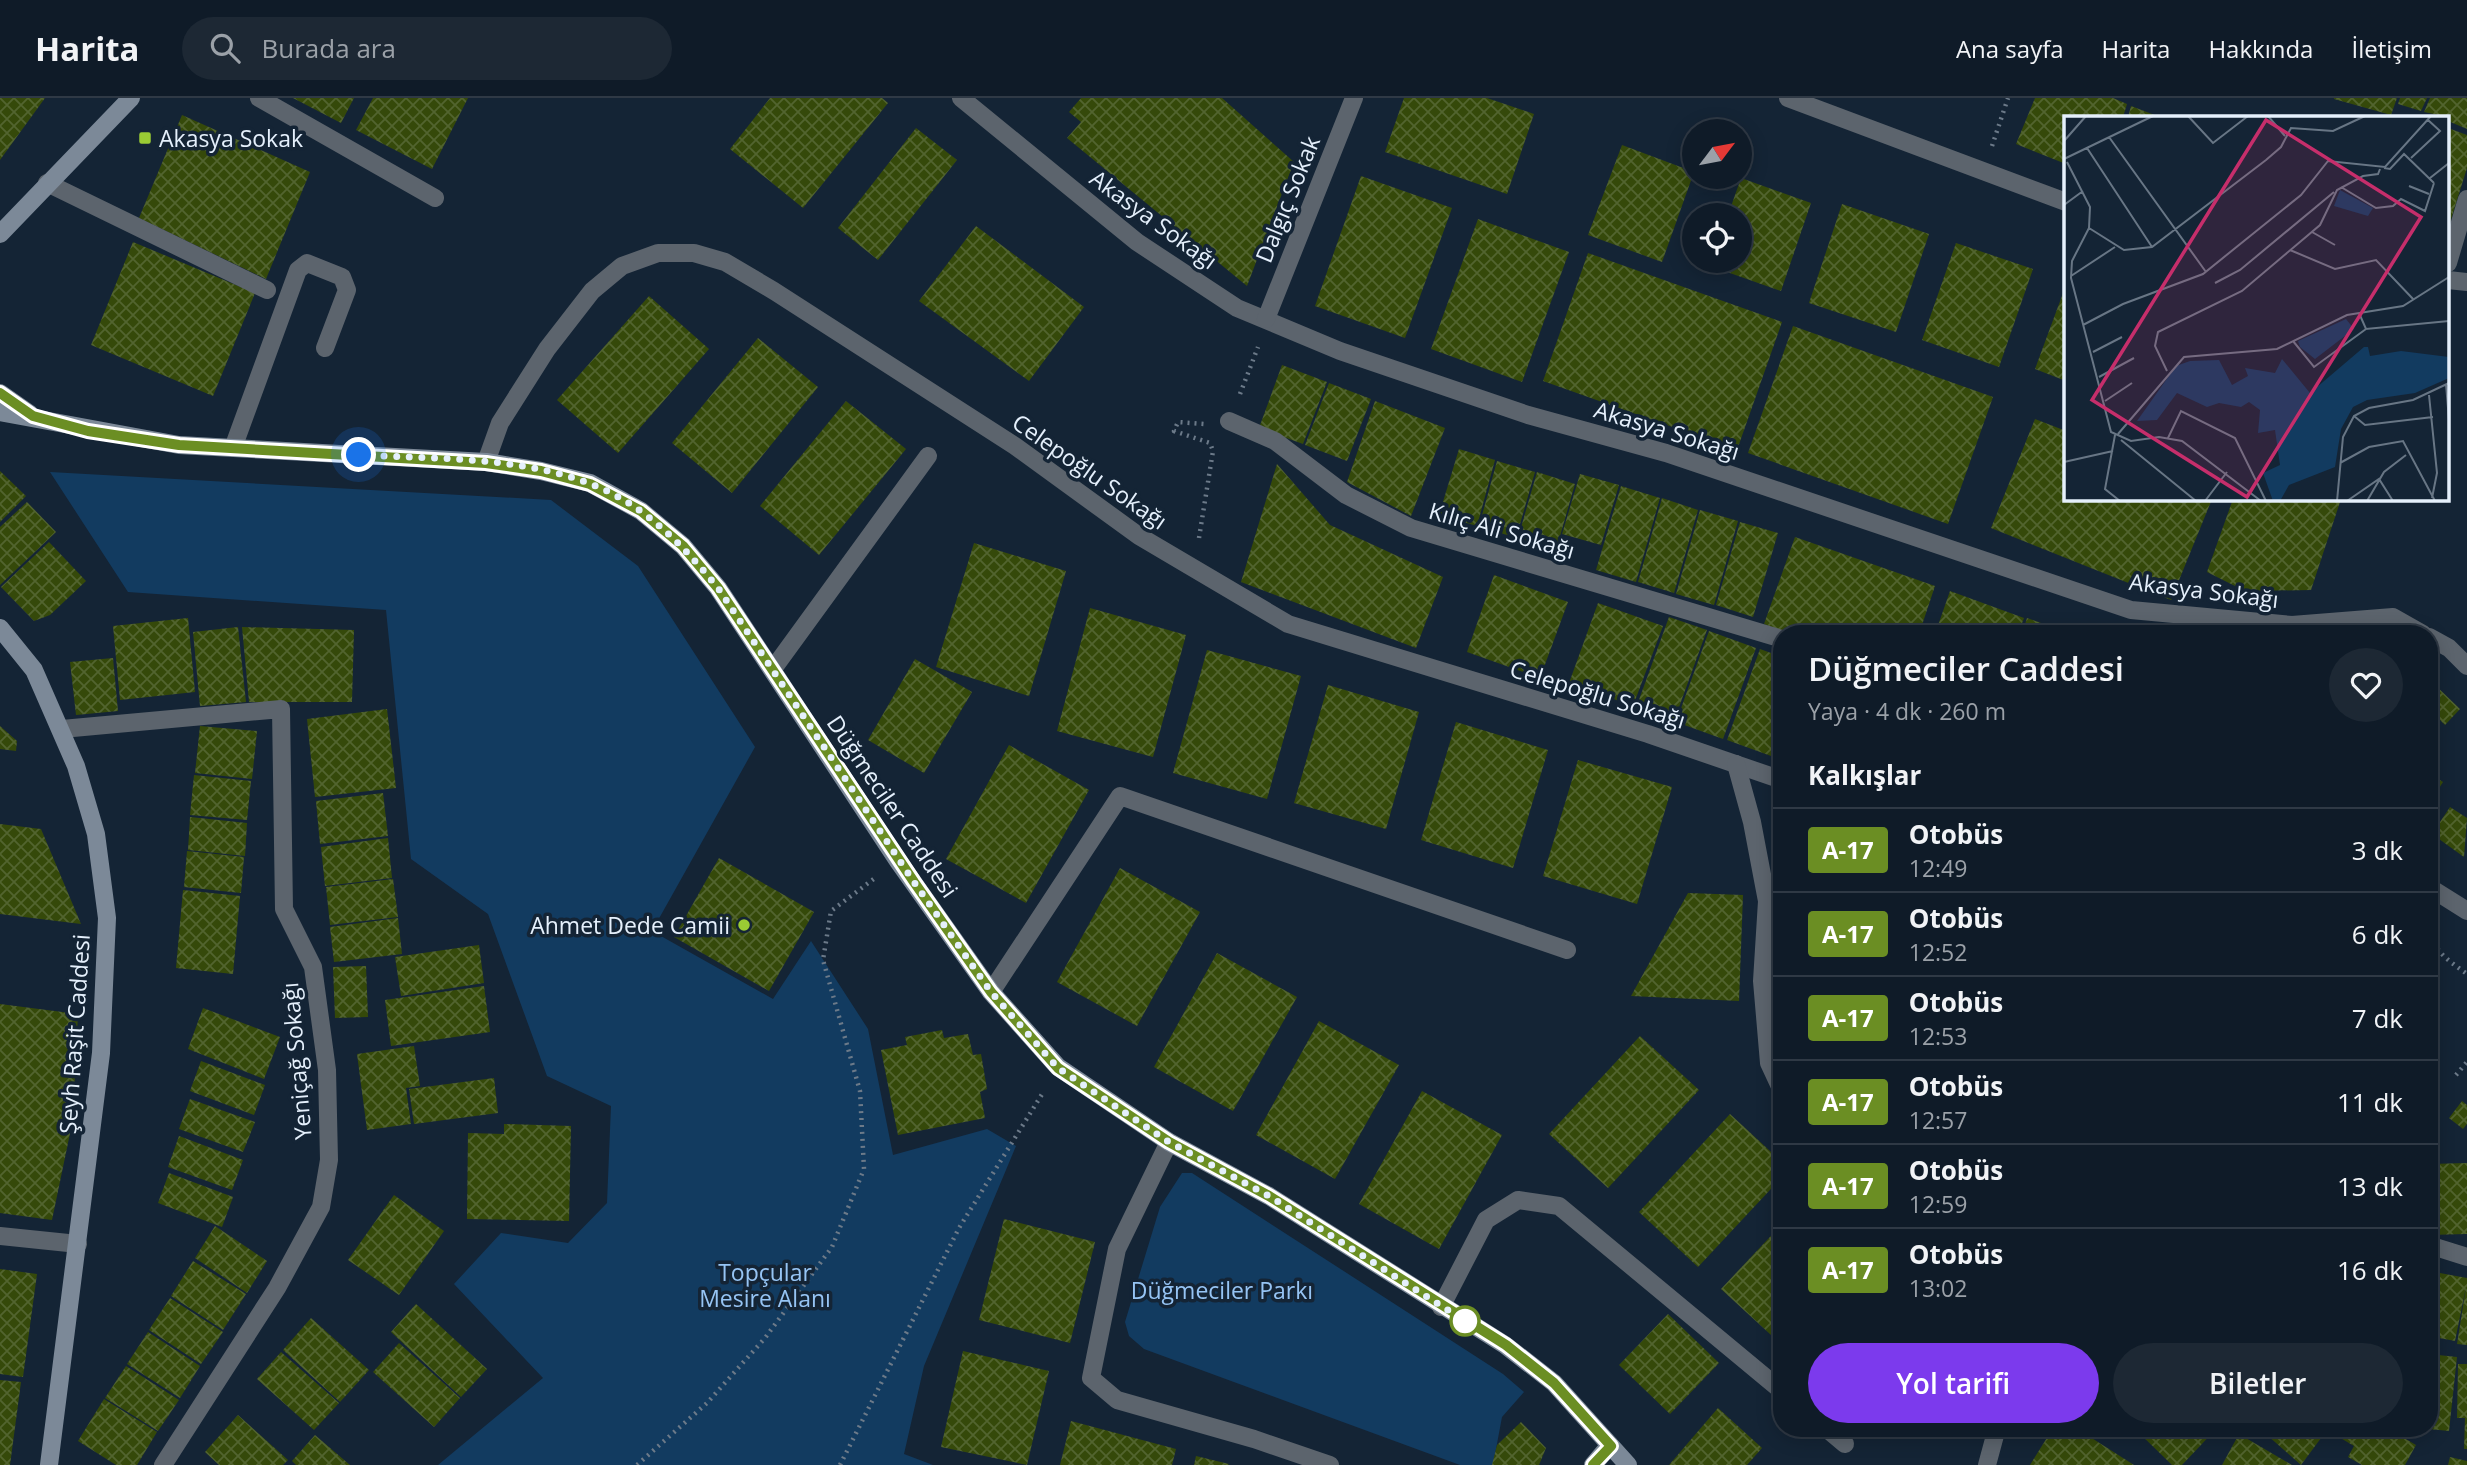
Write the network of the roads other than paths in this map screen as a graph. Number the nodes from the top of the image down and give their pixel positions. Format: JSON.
{"nodes":[{"id":1,"x":131,"y":98,"type":"edge"},
{"id":2,"x":259,"y":98,"type":"edge"},
{"id":3,"x":961,"y":98,"type":"edge"},
{"id":4,"x":1354,"y":98,"type":"edge"},
{"id":5,"x":1788,"y":98,"type":"edge"},
{"id":6,"x":47,"y":183,"type":"junction"},
{"id":7,"x":435,"y":198,"type":"dead end"},
{"id":8,"x":2467,"y":199,"type":"edge"},
{"id":9,"x":2064,"y":201,"type":"edge"},
{"id":10,"x":0,"y":234,"type":"edge"},
{"id":11,"x":2450,"y":256,"type":"edge"},
{"id":12,"x":267,"y":290,"type":"dead end"},
{"id":13,"x":1266,"y":319,"type":"junction"},
{"id":14,"x":325,"y":348,"type":"dead end"},
{"id":15,"x":0,"y":393,"type":"edge"},
{"id":16,"x":0,"y":412,"type":"edge"},
{"id":17,"x":1233,"y":412,"type":"road end"},
{"id":18,"x":33,"y":416,"type":"junction"},
{"id":19,"x":233,"y":448,"type":"junction"},
{"id":20,"x":928,"y":456,"type":"dead end"},
{"id":21,"x":486,"y":463,"type":"junction"},
{"id":22,"x":2292,"y":625,"type":"edge"},
{"id":23,"x":2292,"y":625,"type":"edge"},
{"id":24,"x":2407,"y":625,"type":"edge"},
{"id":25,"x":0,"y":628,"type":"edge"},
{"id":26,"x":1773,"y":636,"type":"edge"},
{"id":27,"x":2438,"y":642,"type":"edge"},
{"id":28,"x":2467,"y":666,"type":"edge"},
{"id":29,"x":773,"y":669,"type":"junction"},
{"id":30,"x":62,"y":729,"type":"junction"},
{"id":31,"x":1736,"y":764,"type":"junction"},
{"id":32,"x":1773,"y":777,"type":"edge"},
{"id":33,"x":2438,"y":893,"type":"edge"},
{"id":34,"x":2467,"y":911,"type":"edge"},
{"id":35,"x":1567,"y":950,"type":"dead end"},
{"id":36,"x":991,"y":992,"type":"junction"},
{"id":37,"x":1773,"y":1072,"type":"edge"},
{"id":38,"x":1169,"y":1142,"type":"junction"},
{"id":39,"x":0,"y":1236,"type":"edge"},
{"id":40,"x":78,"y":1244,"type":"junction"},
{"id":41,"x":2438,"y":1248,"type":"edge"},
{"id":42,"x":2467,"y":1257,"type":"edge"},
{"id":43,"x":1441,"y":1307,"type":"junction"},
{"id":44,"x":1773,"y":1384,"type":"edge"},
{"id":45,"x":1836,"y":1437,"type":"edge"},
{"id":46,"x":1995,"y":1437,"type":"edge"},
{"id":47,"x":1845,"y":1444,"type":"dead end"},
{"id":48,"x":1611,"y":1446,"type":"junction"},
{"id":49,"x":49,"y":1465,"type":"edge"},
{"id":50,"x":163,"y":1465,"type":"edge"},
{"id":51,"x":1330,"y":1465,"type":"edge"},
{"id":52,"x":1593,"y":1465,"type":"edge"},
{"id":53,"x":1628,"y":1465,"type":"edge"},
{"id":54,"x":1987,"y":1465,"type":"edge"}],
"edges":[{"from":1,"to":6,"type":"street"},
{"from":2,"to":7,"type":"street"},
{"from":3,"to":13,"type":"street","name":"Akasya Sokağı"},
{"from":4,"to":13,"type":"street","name":"Dalgıç Sokak"},
{"from":5,"to":9,"type":"street"},
{"from":6,"to":10,"type":"street"},
{"from":6,"to":12,"type":"street"},
{"from":8,"to":11,"type":"street"},
{"from":13,"to":22,"type":"street","name":"Akasya Sokağı"},
{"from":14,"to":19,"type":"street"},
{"from":15,"to":18,"type":"street"},
{"from":16,"to":18,"type":"street"},
{"from":17,"to":26,"type":"street","name":"Kılıç Ali Sokağı"},
{"from":18,"to":19,"type":"street","name":"Düğmeciler Caddesi"},
{"from":19,"to":21,"type":"street","name":"Düğmeciler Caddesi"},
{"from":20,"to":29,"type":"street"},
{"from":21,"to":29,"type":"street","name":"Düğmeciler Caddesi"},
{"from":21,"to":31,"type":"street","name":"Celepoğlu Sokağı"},
{"from":23,"to":24,"type":"street","name":"Akasya Sokağı"},
{"from":25,"to":30,"type":"street","name":"Şeyh Raşit Caddesi"},
{"from":27,"to":28,"type":"street"},
{"from":29,"to":36,"type":"street","name":"Düğmeciler Caddesi"},
{"from":30,"to":40,"type":"street","name":"Şeyh Raşit Caddesi"},
{"from":30,"to":50,"type":"street","name":"Yeniçağ Sokağı"},
{"from":31,"to":32,"type":"street","name":"Celepoğlu Sokağı"},
{"from":31,"to":37,"type":"street"},
{"from":33,"to":34,"type":"street"},
{"from":35,"to":36,"type":"street"},
{"from":36,"to":38,"type":"street","name":"Düğmeciler Caddesi"},
{"from":38,"to":43,"type":"street","name":"Düğmeciler Caddesi"},
{"from":38,"to":51,"type":"street"},
{"from":39,"to":40,"type":"street"},
{"from":40,"to":49,"type":"street","name":"Şeyh Raşit Caddesi"},
{"from":41,"to":42,"type":"street"},
{"from":43,"to":44,"type":"street"},
{"from":43,"to":48,"type":"street","name":"Düğmeciler Caddesi"},
{"from":45,"to":47,"type":"street"},
{"from":46,"to":54,"type":"street"},
{"from":48,"to":52,"type":"street"},
{"from":48,"to":53,"type":"street","name":"Düğmeciler Caddesi"}]}
